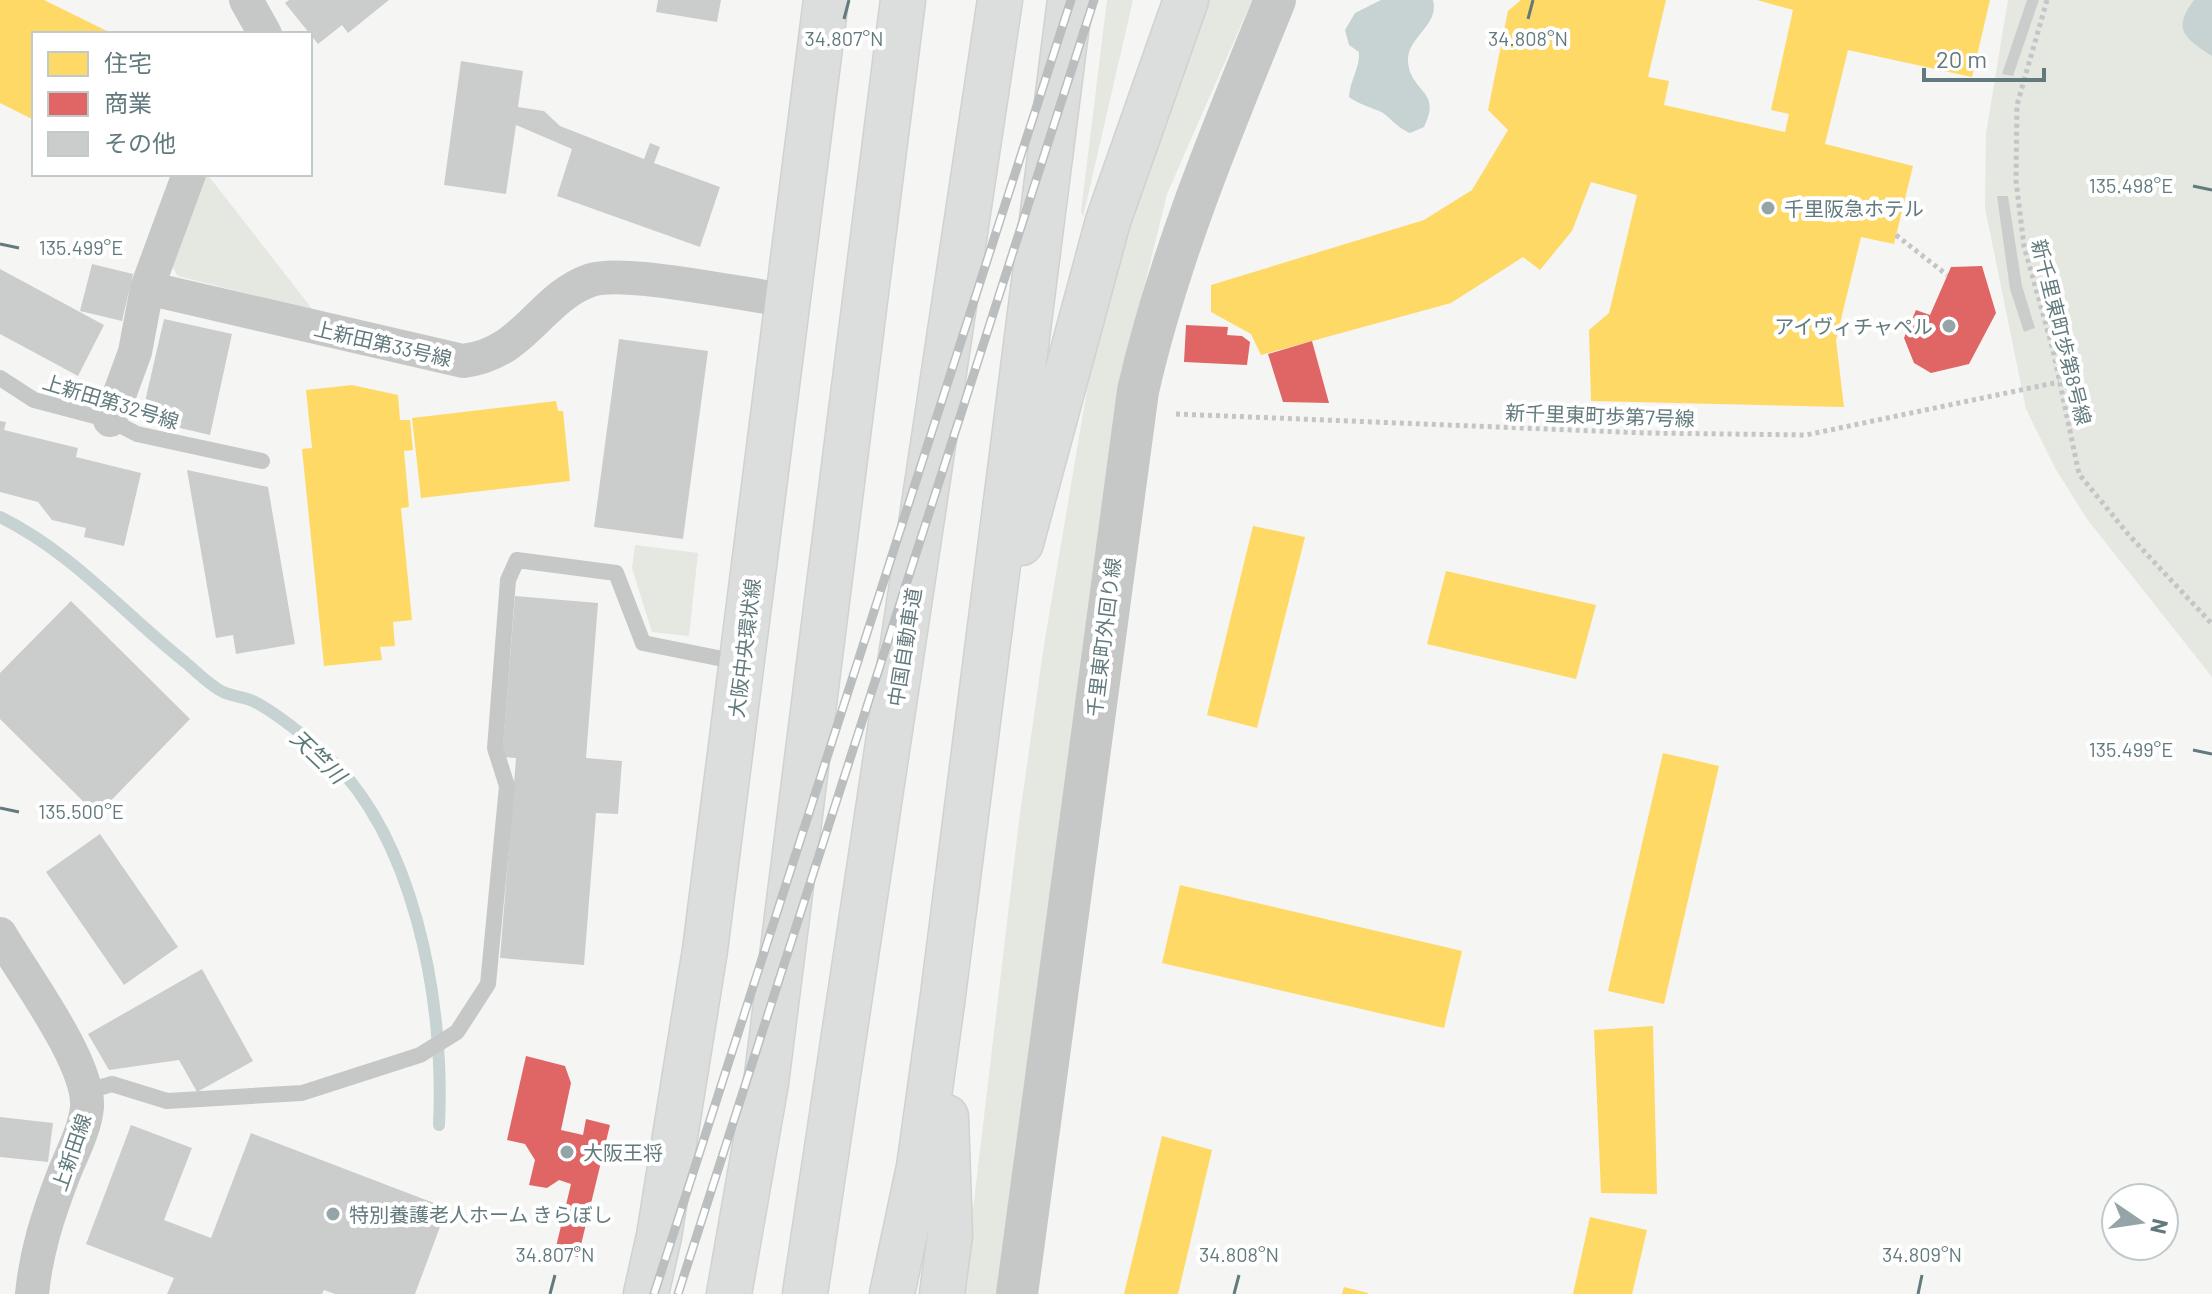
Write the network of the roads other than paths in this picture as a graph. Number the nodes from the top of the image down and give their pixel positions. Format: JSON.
{"nodes":[{"id":1,"x":246,"y":0,"type":"edge"},
{"id":2,"x":826,"y":0,"type":"edge"},
{"id":3,"x":903,"y":0,"type":"edge"},
{"id":4,"x":1000,"y":0,"type":"edge"},
{"id":5,"x":1070,"y":0,"type":"edge"},
{"id":6,"x":1153,"y":0,"type":"edge"},
{"id":7,"x":1186,"y":0,"type":"edge"},
{"id":8,"x":1275,"y":0,"type":"edge"},
{"id":9,"x":264,"y":32,"type":"edge"},
{"id":10,"x":188,"y":176,"type":"edge"},
{"id":11,"x":1108,"y":221,"type":"junction"},
{"id":12,"x":147,"y":288,"type":"junction"},
{"id":13,"x":786,"y":300,"type":"junction"},
{"id":14,"x":0,"y":378,"type":"edge"},
{"id":15,"x":110,"y":420,"type":"junction"},
{"id":16,"x":262,"y":461,"type":"dead end"},
{"id":17,"x":742,"y":663,"type":"junction"},
{"id":18,"x":985,"y":685,"type":"junction"},
{"id":19,"x":0,"y":934,"type":"edge"},
{"id":20,"x":942,"y":1003,"type":"junction"},
{"id":21,"x":85,"y":1092,"type":"junction"},
{"id":22,"x":673,"y":1143,"type":"junction"},
{"id":23,"x":32,"y":1294,"type":"edge"},
{"id":24,"x":614,"y":1294,"type":"edge"},
{"id":25,"x":646,"y":1294,"type":"edge"},
{"id":26,"x":729,"y":1294,"type":"edge"},
{"id":27,"x":805,"y":1294,"type":"edge"},
{"id":28,"x":892,"y":1294,"type":"edge"},
{"id":29,"x":942,"y":1294,"type":"edge"},
{"id":30,"x":1017,"y":1294,"type":"edge"}],
"edges":[{"from":1,"to":9,"type":"street"},
{"from":2,"to":13,"type":"main road","name":"大阪中央環状線"},
{"from":3,"to":26,"type":"main road"},
{"from":4,"to":27,"type":"main road","name":"中国自動車道"},
{"from":5,"to":18,"type":"main road"},
{"from":6,"to":11,"type":"main road"},
{"from":7,"to":11,"type":"main road"},
{"from":8,"to":30,"type":"street","name":"千里東町外回り線"},
{"from":10,"to":12,"type":"street"},
{"from":11,"to":18,"type":"main road"},
{"from":12,"to":13,"type":"street","name":"上新田第33号線"},
{"from":12,"to":15,"type":"street"},
{"from":13,"to":17,"type":"main road","name":"大阪中央環状線"},
{"from":14,"to":15,"type":"lane","name":"上新田第32号線"},
{"from":15,"to":16,"type":"lane","name":"上新田第32号線"},
{"from":17,"to":21,"type":"lane"},
{"from":17,"to":22,"type":"main road","name":"大阪中央環状線"},
{"from":18,"to":20,"type":"main road"},
{"from":19,"to":21,"type":"street","name":"上新田線"},
{"from":20,"to":28,"type":"main road"},
{"from":20,"to":29,"type":"main road"},
{"from":21,"to":23,"type":"street","name":"上新田線"},
{"from":22,"to":24,"type":"main road"},
{"from":22,"to":25,"type":"main road","name":"大阪中央環状線"}]}
